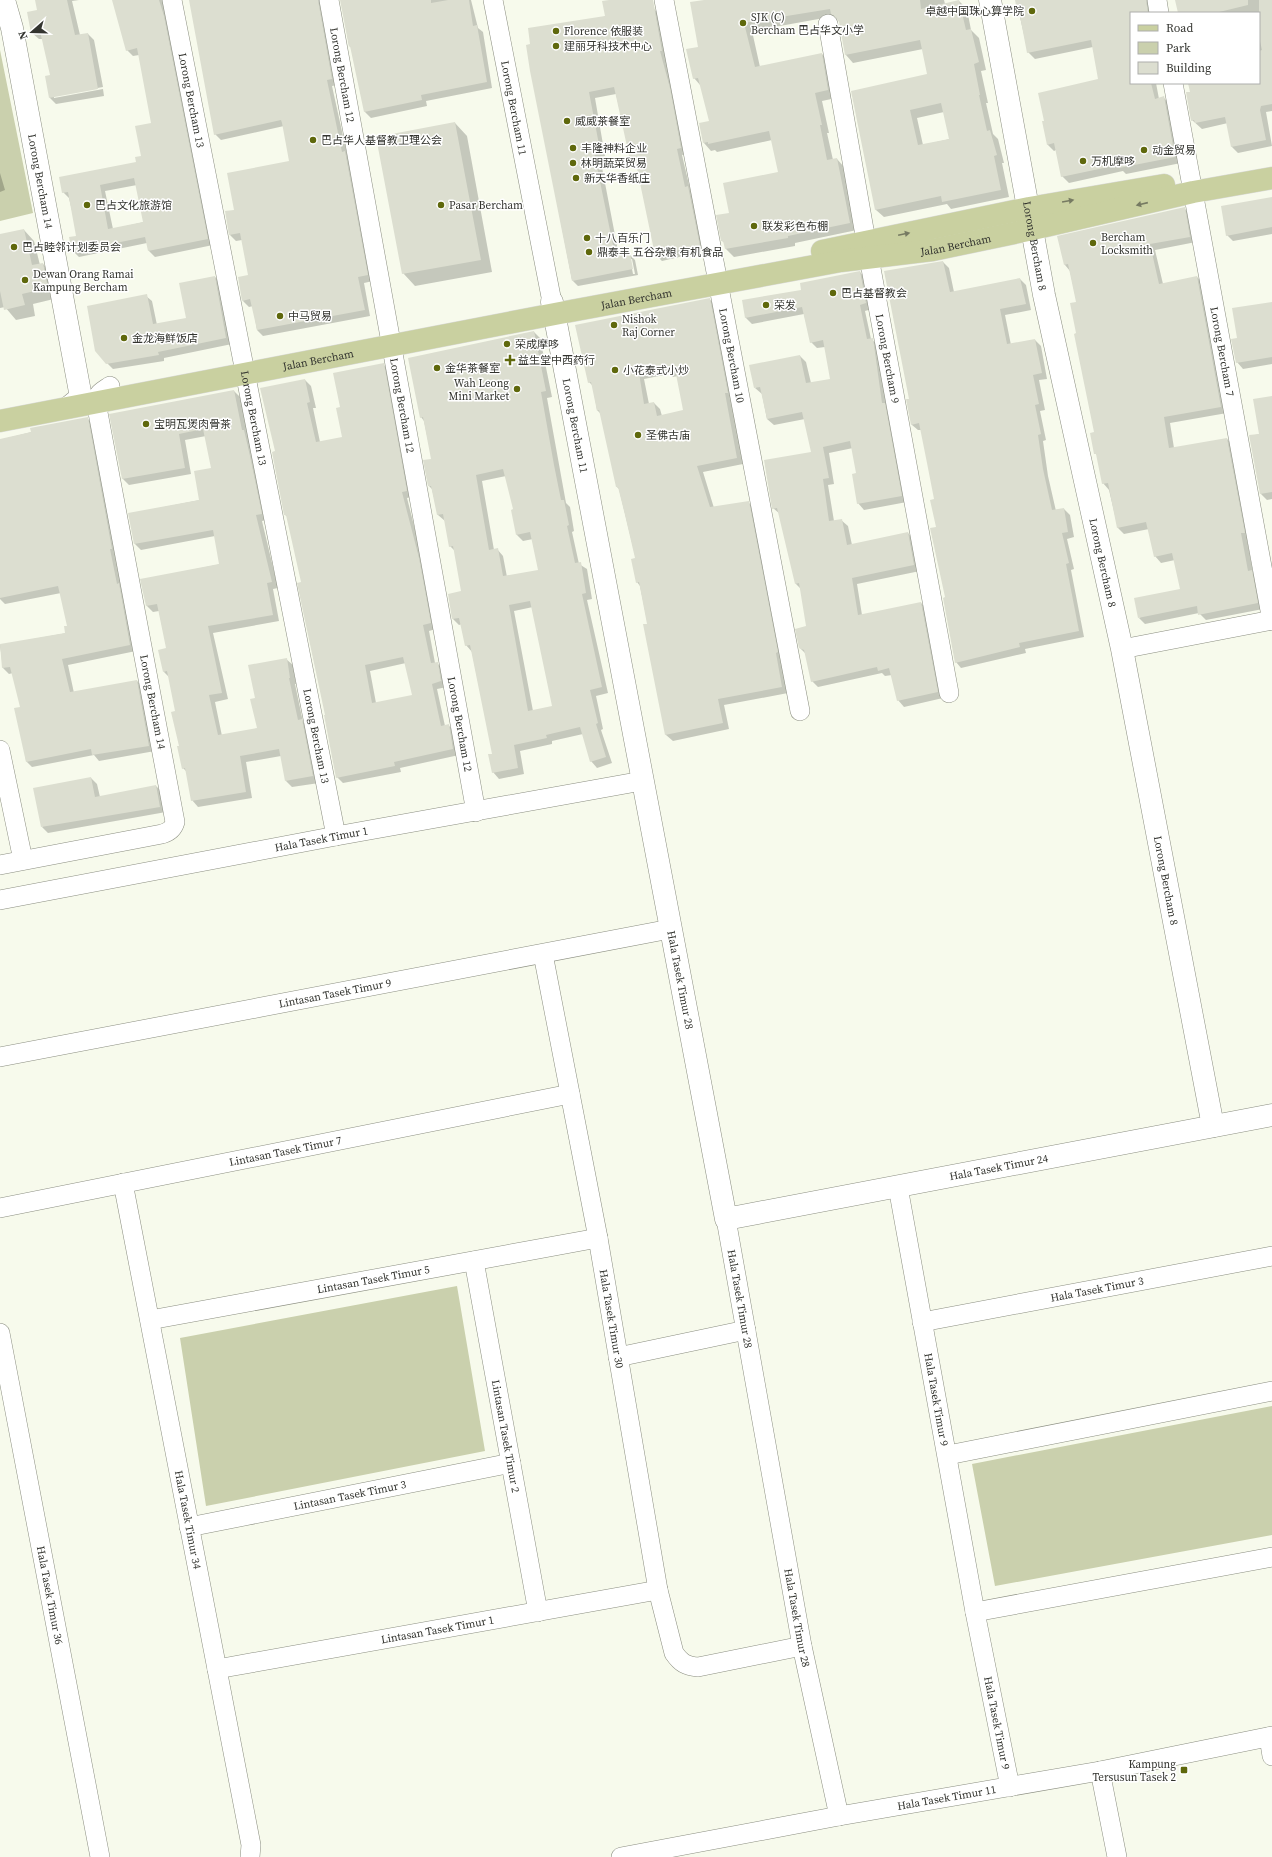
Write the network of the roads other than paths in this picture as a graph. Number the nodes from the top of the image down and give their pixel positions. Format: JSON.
{"nodes":[{"id":1,"x":4,"y":0,"type":"edge"},
{"id":2,"x":172,"y":0,"type":"edge"},
{"id":3,"x":329,"y":0,"type":"edge"},
{"id":4,"x":493,"y":0,"type":"edge"},
{"id":5,"x":664,"y":0,"type":"edge"},
{"id":6,"x":990,"y":0,"type":"edge"},
{"id":7,"x":1157,"y":0,"type":"edge"},
{"id":8,"x":1160,"y":12,"type":"edge"},
{"id":9,"x":828,"y":24,"type":"dead end"},
{"id":10,"x":1173,"y":84,"type":"edge"},
{"id":11,"x":1272,"y":167,"type":"edge"},
{"id":12,"x":1272,"y":178,"type":"edge"},
{"id":13,"x":1192,"y":186,"type":"junction"},
{"id":14,"x":1029,"y":208,"type":"junction"},
{"id":15,"x":1033,"y":229,"type":"junction"},
{"id":16,"x":868,"y":250,"type":"junction"},
{"id":17,"x":717,"y":279,"type":"junction"},
{"id":18,"x":553,"y":308,"type":"junction"},
{"id":19,"x":391,"y":339,"type":"junction"},
{"id":20,"x":243,"y":368,"type":"junction"},
{"id":21,"x":89,"y":397,"type":"junction"},
{"id":22,"x":0,"y":408,"type":"edge"},
{"id":23,"x":0,"y":421,"type":"edge"},
{"id":24,"x":1272,"y":620,"type":"edge"},
{"id":25,"x":1122,"y":649,"type":"junction"},
{"id":26,"x":949,"y":693,"type":"dead end"},
{"id":27,"x":800,"y":711,"type":"dead end"},
{"id":28,"x":0,"y":750,"type":"edge"},
{"id":29,"x":642,"y":781,"type":"junction"},
{"id":30,"x":476,"y":812,"type":"junction"},
{"id":31,"x":336,"y":836,"type":"junction"},
{"id":32,"x":23,"y":860,"type":"junction"},
{"id":33,"x":0,"y":865,"type":"edge"},
{"id":34,"x":0,"y":900,"type":"edge"},
{"id":35,"x":670,"y":929,"type":"junction"},
{"id":36,"x":543,"y":954,"type":"junction"},
{"id":37,"x":0,"y":1057,"type":"edge"},
{"id":38,"x":570,"y":1094,"type":"junction"},
{"id":39,"x":1272,"y":1114,"type":"edge"},
{"id":40,"x":1213,"y":1126,"type":"junction"},
{"id":41,"x":123,"y":1183,"type":"junction"},
{"id":42,"x":898,"y":1187,"type":"junction"},
{"id":43,"x":0,"y":1208,"type":"edge"},
{"id":44,"x":726,"y":1218,"type":"junction"},
{"id":45,"x":598,"y":1238,"type":"junction"},
{"id":46,"x":1272,"y":1256,"type":"edge"},
{"id":47,"x":474,"y":1261,"type":"junction"},
{"id":48,"x":150,"y":1320,"type":"junction"},
{"id":49,"x":922,"y":1322,"type":"junction"},
{"id":50,"x":746,"y":1330,"type":"junction"},
{"id":51,"x":0,"y":1333,"type":"edge"},
{"id":52,"x":618,"y":1357,"type":"junction"},
{"id":53,"x":1272,"y":1391,"type":"edge"},
{"id":54,"x":948,"y":1455,"type":"junction"},
{"id":55,"x":511,"y":1463,"type":"junction"},
{"id":56,"x":189,"y":1527,"type":"junction"},
{"id":57,"x":1272,"y":1557,"type":"edge"},
{"id":58,"x":658,"y":1590,"type":"junction"},
{"id":59,"x":538,"y":1612,"type":"junction"},
{"id":60,"x":975,"y":1612,"type":"junction"},
{"id":61,"x":802,"y":1646,"type":"junction"},
{"id":62,"x":217,"y":1669,"type":"junction"},
{"id":63,"x":1270,"y":1736,"type":"edge"},
{"id":64,"x":1272,"y":1756,"type":"edge"},
{"id":65,"x":1100,"y":1771,"type":"junction"},
{"id":66,"x":1010,"y":1787,"type":"junction"},
{"id":67,"x":839,"y":1816,"type":"junction"},
{"id":68,"x":100,"y":1857,"type":"edge"},
{"id":69,"x":250,"y":1857,"type":"edge"},
{"id":70,"x":621,"y":1857,"type":"edge"},
{"id":71,"x":1117,"y":1857,"type":"edge"}],
"edges":[{"from":1,"to":21,"type":"street","name":"Lorong Bercham 14"},
{"from":2,"to":20,"type":"street","name":"Lorong Bercham 13"},
{"from":3,"to":19,"type":"street","name":"Lorong Bercham 12"},
{"from":4,"to":18,"type":"street","name":"Lorong Bercham 11"},
{"from":5,"to":17,"type":"street","name":"Lorong Bercham 10"},
{"from":6,"to":14,"type":"street","name":"Lorong Bercham 8"},
{"from":7,"to":8,"type":"street"},
{"from":9,"to":16,"type":"street","name":"Lorong Bercham 9"},
{"from":10,"to":13,"type":"street","name":"Lorong Bercham 7"},
{"from":11,"to":13,"type":"main road","name":"Jalan Bercham"},
{"from":12,"to":13,"type":"main road","name":"Jalan Bercham"},
{"from":14,"to":13,"type":"main road","name":"Jalan Bercham","one_way":true},
{"from":13,"to":15,"type":"main road","name":"Jalan Bercham","one_way":true},
{"from":13,"to":24,"type":"street","name":"Lorong Bercham 7"},
{"from":14,"to":15,"type":"street","name":"Lorong Bercham 8"},
{"from":16,"to":14,"type":"main road","name":"Jalan Bercham","one_way":true},
{"from":15,"to":16,"type":"main road","name":"Jalan Bercham"},
{"from":15,"to":25,"type":"street","name":"Lorong Bercham 8"},
{"from":16,"to":17,"type":"main road","name":"Jalan Bercham"},
{"from":16,"to":26,"type":"street","name":"Lorong Bercham 9"},
{"from":17,"to":18,"type":"main road","name":"Jalan Bercham"},
{"from":17,"to":27,"type":"street","name":"Lorong Bercham 10"},
{"from":18,"to":19,"type":"main road","name":"Jalan Bercham"},
{"from":18,"to":29,"type":"street","name":"Lorong Bercham 11"},
{"from":19,"to":20,"type":"main road","name":"Jalan Bercham"},
{"from":19,"to":30,"type":"street","name":"Lorong Bercham 12"},
{"from":20,"to":21,"type":"main road","name":"Jalan Bercham"},
{"from":20,"to":31,"type":"street","name":"Lorong Bercham 13"},
{"from":21,"to":22,"type":"main road","name":"Jalan Bercham"},
{"from":21,"to":23,"type":"main road","name":"Jalan Bercham"},
{"from":21,"to":32,"type":"street","name":"Lorong Bercham 14"},
{"from":24,"to":25,"type":"street"},
{"from":25,"to":40,"type":"street","name":"Lorong Bercham 8"},
{"from":28,"to":32,"type":"street"},
{"from":29,"to":30,"type":"street","name":"Hala Tasek Timur 1"},
{"from":29,"to":35,"type":"street","name":"Hala Tasek Timur 28"},
{"from":30,"to":31,"type":"street","name":"Hala Tasek Timur 1"},
{"from":31,"to":34,"type":"street","name":"Hala Tasek Timur 1"},
{"from":32,"to":33,"type":"street","name":"Lorong Bercham 14"},
{"from":35,"to":36,"type":"street","name":"Lintasan Tasek Timur 9"},
{"from":35,"to":44,"type":"street","name":"Hala Tasek Timur 28"},
{"from":36,"to":37,"type":"street","name":"Lintasan Tasek Timur 9"},
{"from":36,"to":38,"type":"street","name":"Hala Tasek Timur 30"},
{"from":38,"to":41,"type":"street","name":"Lintasan Tasek Timur 7"},
{"from":38,"to":45,"type":"street","name":"Hala Tasek Timur 30"},
{"from":39,"to":40,"type":"street","name":"Hala Tasek Timur 24"},
{"from":40,"to":42,"type":"street","name":"Hala Tasek Timur 24"},
{"from":41,"to":43,"type":"street","name":"Lintasan Tasek Timur 7"},
{"from":41,"to":48,"type":"street","name":"Hala Tasek Timur 34"},
{"from":42,"to":44,"type":"street","name":"Hala Tasek Timur 24"},
{"from":42,"to":49,"type":"street","name":"Hala Tasek Timur 9"},
{"from":44,"to":50,"type":"street","name":"Hala Tasek Timur 28"},
{"from":45,"to":47,"type":"street","name":"Lintasan Tasek Timur 5"},
{"from":45,"to":52,"type":"street","name":"Hala Tasek Timur 30"},
{"from":46,"to":49,"type":"street","name":"Hala Tasek Timur 3"},
{"from":47,"to":48,"type":"street","name":"Lintasan Tasek Timur 5"},
{"from":47,"to":55,"type":"street","name":"Lintasan Tasek Timur 2"},
{"from":48,"to":56,"type":"street","name":"Hala Tasek Timur 34"},
{"from":49,"to":54,"type":"street","name":"Hala Tasek Timur 9"},
{"from":50,"to":52,"type":"street"},
{"from":50,"to":61,"type":"street","name":"Hala Tasek Timur 28"},
{"from":51,"to":68,"type":"street","name":"Hala Tasek Timur 36"},
{"from":52,"to":58,"type":"street","name":"Hala Tasek Timur 30"},
{"from":53,"to":54,"type":"street"},
{"from":54,"to":60,"type":"street","name":"Hala Tasek Timur 9"},
{"from":55,"to":56,"type":"street","name":"Lintasan Tasek Timur 3"},
{"from":55,"to":59,"type":"street","name":"Lintasan Tasek Timur 2"},
{"from":56,"to":62,"type":"street","name":"Hala Tasek Timur 34"},
{"from":57,"to":60,"type":"street"},
{"from":58,"to":59,"type":"street","name":"Lintasan Tasek Timur 1"},
{"from":58,"to":61,"type":"street","name":"Hala Tasek Timur 30"},
{"from":59,"to":62,"type":"street","name":"Lintasan Tasek Timur 1"},
{"from":60,"to":66,"type":"street","name":"Hala Tasek Timur 9"},
{"from":61,"to":67,"type":"street","name":"Hala Tasek Timur 28"},
{"from":62,"to":69,"type":"street","name":"Hala Tasek Timur 34"},
{"from":63,"to":64,"type":"street"},
{"from":63,"to":65,"type":"street","name":"Hala Tasek Timur 11"},
{"from":65,"to":66,"type":"street","name":"Hala Tasek Timur 11"},
{"from":65,"to":71,"type":"street"},
{"from":66,"to":67,"type":"street","name":"Hala Tasek Timur 11"},
{"from":67,"to":70,"type":"street","name":"Hala Tasek Timur 11"}]}
